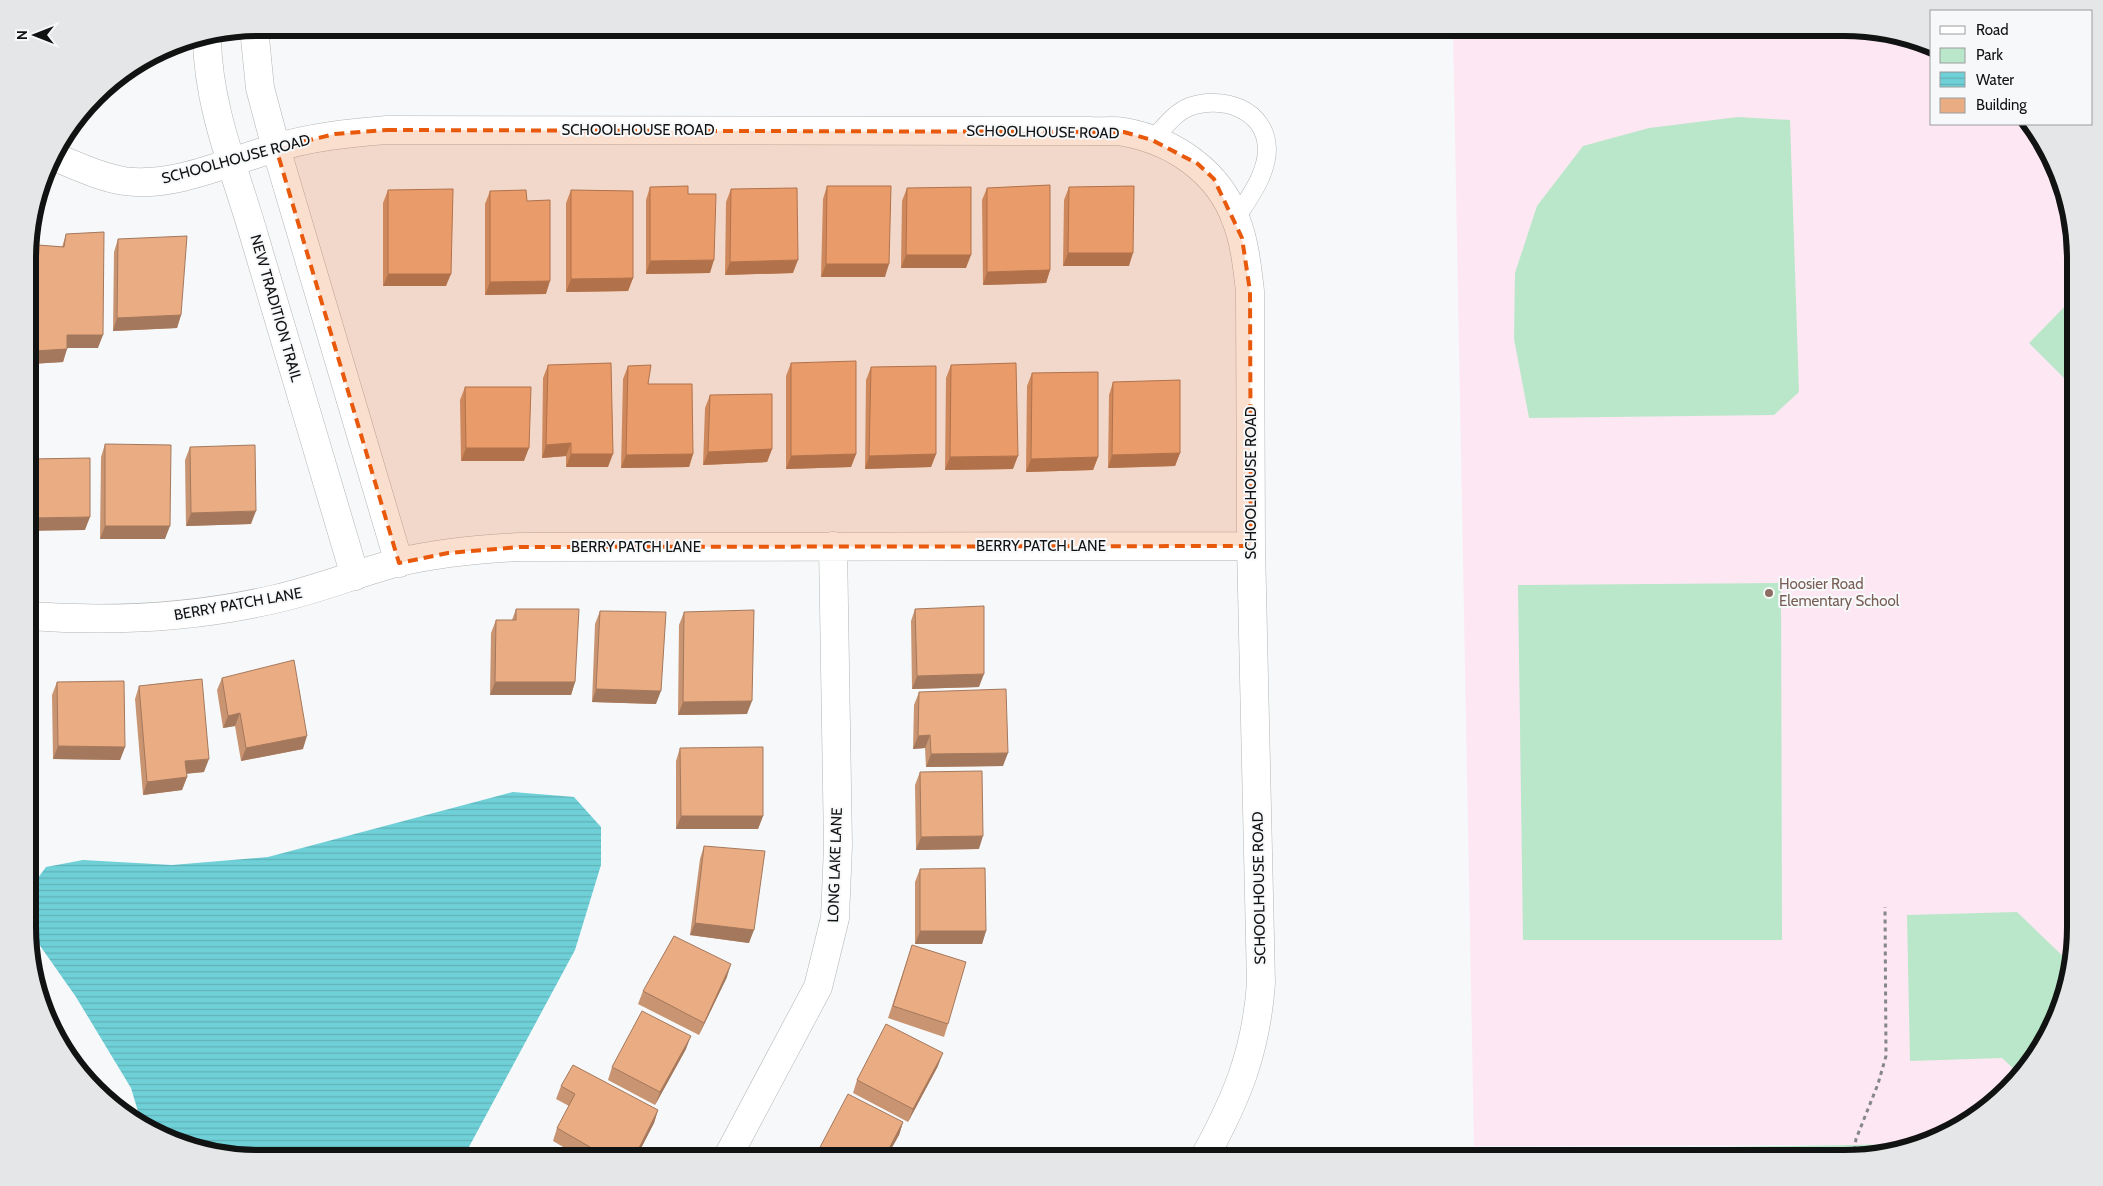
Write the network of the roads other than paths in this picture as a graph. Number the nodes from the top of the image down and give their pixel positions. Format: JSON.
{"nodes":[{"id":1,"x":255,"y":36,"type":"edge"},
{"id":2,"x":208,"y":43,"type":"edge"},
{"id":3,"x":1152,"y":140,"type":"junction"},
{"id":4,"x":276,"y":148,"type":"junction"},
{"id":5,"x":60,"y":159,"type":"edge"},
{"id":6,"x":231,"y":163,"type":"junction"},
{"id":7,"x":1236,"y":218,"type":"junction"},
{"id":8,"x":833,"y":546,"type":"junction"},
{"id":9,"x":1251,"y":546,"type":"junction"},
{"id":10,"x":399,"y":562,"type":"junction"},
{"id":11,"x":355,"y":576,"type":"junction"},
{"id":12,"x":36,"y":616,"type":"edge"},
{"id":13,"x":731,"y":1150,"type":"edge"},
{"id":14,"x":1209,"y":1150,"type":"edge"}],
"edges":[{"from":1,"to":4,"type":"street"},
{"from":2,"to":6,"type":"street","name":"NEW TRADITION TRAIL"},
{"from":3,"to":4,"type":"street","name":"SCHOOLHOUSE ROAD"},
{"from":3,"to":7,"type":"street","name":"SCHOOLHOUSE ROAD"},
{"from":3,"to":7,"type":"lane"},
{"from":4,"to":6,"type":"street","name":"SCHOOLHOUSE ROAD"},
{"from":4,"to":10,"type":"street"},
{"from":5,"to":6,"type":"street","name":"SCHOOLHOUSE ROAD"},
{"from":6,"to":11,"type":"street","name":"NEW TRADITION TRAIL"},
{"from":7,"to":9,"type":"street","name":"SCHOOLHOUSE ROAD"},
{"from":8,"to":9,"type":"street","name":"BERRY PATCH LANE"},
{"from":8,"to":10,"type":"street","name":"BERRY PATCH LANE"},
{"from":8,"to":13,"type":"street","name":"LONG LAKE LANE"},
{"from":9,"to":14,"type":"street","name":"SCHOOLHOUSE ROAD"},
{"from":10,"to":11,"type":"street","name":"BERRY PATCH LANE"},
{"from":11,"to":12,"type":"street","name":"BERRY PATCH LANE"}]}
